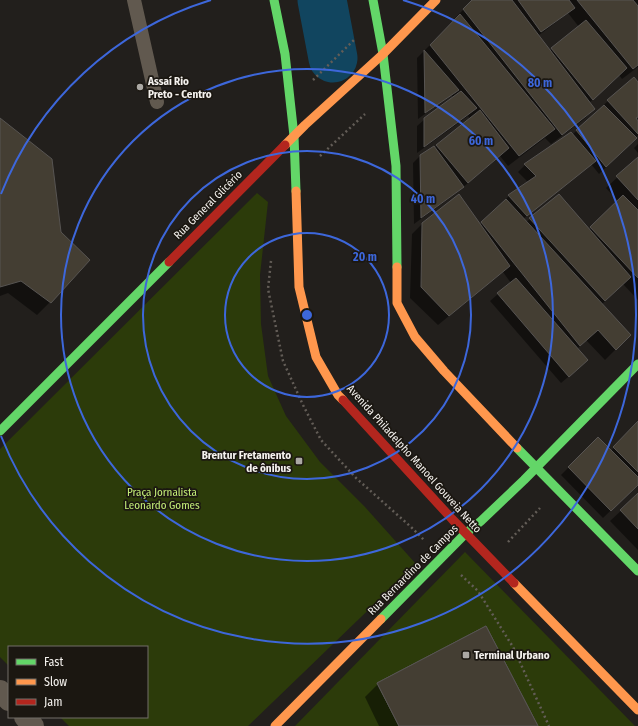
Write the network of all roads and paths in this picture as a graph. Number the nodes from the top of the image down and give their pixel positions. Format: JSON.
{"nodes":[{"id":1,"x":134,"y":0,"type":"edge"},
{"id":2,"x":274,"y":0,"type":"edge"},
{"id":3,"x":373,"y":0,"type":"edge"},
{"id":4,"x":436,"y":0,"type":"edge"},
{"id":5,"x":377,"y":18,"type":"junction"},
{"id":6,"x":383,"y":54,"type":"junction"},
{"id":7,"x":388,"y":93,"type":"junction"},
{"id":8,"x":157,"y":102,"type":"dead end"},
{"id":9,"x":290,"y":102,"type":"junction"},
{"id":10,"x":294,"y":136,"type":"junction"},
{"id":11,"x":295,"y":179,"type":"junction"},
{"id":12,"x":638,"y":364,"type":"edge"},
{"id":13,"x":0,"y":431,"type":"edge"},
{"id":14,"x":536,"y":467,"type":"junction"},
{"id":15,"x":558,"y":489,"type":"junction"},
{"id":16,"x":465,"y":534,"type":"junction"},
{"id":17,"x":491,"y":559,"type":"junction"},
{"id":18,"x":638,"y":571,"type":"edge"},
{"id":19,"x":0,"y":691,"type":"edge"},
{"id":20,"x":8,"y":699,"type":"edge"},
{"id":21,"x":638,"y":710,"type":"edge"},
{"id":22,"x":26,"y":718,"type":"edge"},
{"id":23,"x":34,"y":726,"type":"edge"},
{"id":24,"x":275,"y":726,"type":"edge"}],
"edges":[{"from":1,"to":8,"type":"lane"},
{"from":2,"to":9,"type":"main road","name":"Avenida Philadelpho Manoel Gouveia Netto"},
{"from":3,"to":5,"type":"main road"},
{"from":4,"to":6,"type":"main road","name":"Rua General Glicério"},
{"from":5,"to":6,"type":"main road"},
{"from":5,"to":9,"type":"path"},
{"from":6,"to":7,"type":"main road"},
{"from":6,"to":10,"type":"main road","name":"Rua General Glicério"},
{"from":7,"to":11,"type":"path"},
{"from":7,"to":14,"type":"main road"},
{"from":9,"to":10,"type":"main road","name":"Avenida Philadelpho Manoel Gouveia Netto"},
{"from":10,"to":11,"type":"main road","name":"Avenida Philadelpho Manoel Gouveia Netto"},
{"from":10,"to":13,"type":"main road","name":"Rua General Glicério"},
{"from":11,"to":16,"type":"main road","name":"Avenida Philadelpho Manoel Gouveia Netto"},
{"from":12,"to":14,"type":"main road","name":"Rua Bernardino de Campos"},
{"from":14,"to":15,"type":"main road"},
{"from":14,"to":16,"type":"main road","name":"Rua Bernardino de Campos"},
{"from":15,"to":17,"type":"path"},
{"from":15,"to":18,"type":"main road"},
{"from":16,"to":17,"type":"main road","name":"Avenida Philadelpho Manoel Gouveia Netto"},
{"from":16,"to":24,"type":"main road","name":"Rua Bernardino de Campos"},
{"from":17,"to":21,"type":"main road","name":"Avenida Philadelpho Manoel Gouveia Netto"},
{"from":19,"to":20,"type":"street"},
{"from":22,"to":23,"type":"street"}]}
